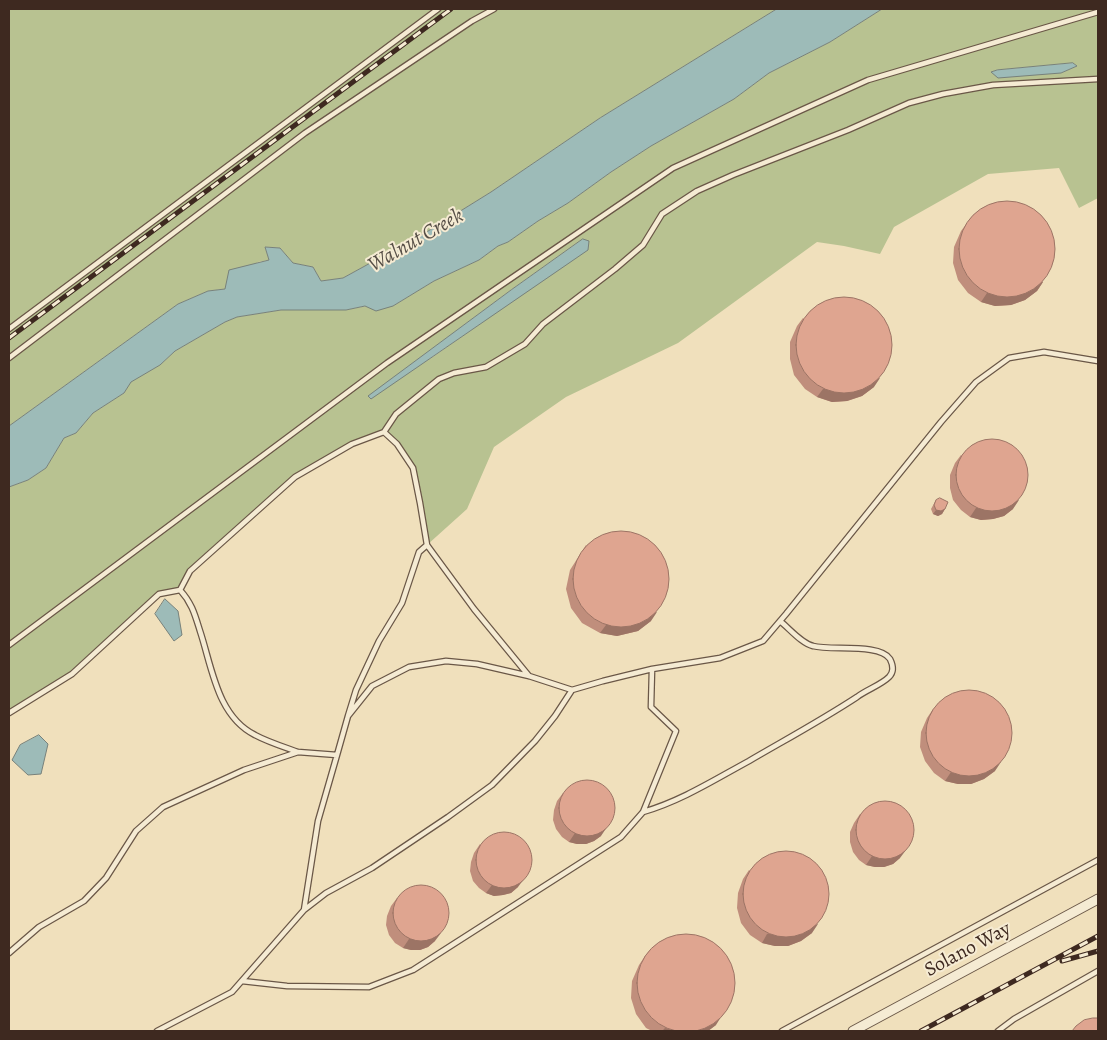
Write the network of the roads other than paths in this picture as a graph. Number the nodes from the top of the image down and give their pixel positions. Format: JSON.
{"nodes":[{"id":1,"x":438,"y":9,"type":"edge"},
{"id":2,"x":494,"y":9,"type":"edge"},
{"id":3,"x":1098,"y":12,"type":"edge"},
{"id":4,"x":1098,"y":79,"type":"edge"},
{"id":5,"x":9,"y":329,"type":"edge"},
{"id":6,"x":9,"y":358,"type":"edge"},
{"id":7,"x":1098,"y":361,"type":"edge"},
{"id":8,"x":384,"y":432,"type":"junction"},
{"id":9,"x":427,"y":545,"type":"junction"},
{"id":10,"x":180,"y":590,"type":"junction"},
{"id":11,"x":780,"y":621,"type":"junction"},
{"id":12,"x":9,"y":645,"type":"edge"},
{"id":13,"x":652,"y":669,"type":"junction"},
{"id":14,"x":529,"y":676,"type":"junction"},
{"id":15,"x":572,"y":690,"type":"junction"},
{"id":16,"x":9,"y":712,"type":"edge"},
{"id":17,"x":348,"y":716,"type":"junction"},
{"id":18,"x":298,"y":752,"type":"junction"},
{"id":19,"x":337,"y":754,"type":"junction"},
{"id":20,"x":643,"y":812,"type":"junction"},
{"id":21,"x":1098,"y":860,"type":"edge"},
{"id":22,"x":1098,"y":899,"type":"edge"},
{"id":23,"x":304,"y":910,"type":"junction"},
{"id":24,"x":9,"y":953,"type":"edge"},
{"id":25,"x":1098,"y":971,"type":"edge"},
{"id":26,"x":242,"y":981,"type":"junction"},
{"id":27,"x":157,"y":1031,"type":"edge"},
{"id":28,"x":782,"y":1031,"type":"edge"},
{"id":29,"x":853,"y":1031,"type":"edge"},
{"id":30,"x":998,"y":1031,"type":"edge"}],
"edges":[{"from":1,"to":5,"type":"lane"},
{"from":2,"to":6,"type":"lane"},
{"from":3,"to":12,"type":"lane"},
{"from":4,"to":8,"type":"lane"},
{"from":7,"to":11,"type":"lane"},
{"from":8,"to":9,"type":"lane"},
{"from":8,"to":10,"type":"lane"},
{"from":9,"to":14,"type":"lane"},
{"from":9,"to":17,"type":"lane"},
{"from":10,"to":16,"type":"lane"},
{"from":10,"to":18,"type":"lane"},
{"from":11,"to":13,"type":"lane"},
{"from":11,"to":20,"type":"lane"},
{"from":13,"to":15,"type":"lane"},
{"from":13,"to":20,"type":"lane"},
{"from":14,"to":15,"type":"lane"},
{"from":14,"to":17,"type":"lane"},
{"from":15,"to":23,"type":"lane"},
{"from":17,"to":19,"type":"lane"},
{"from":18,"to":19,"type":"lane"},
{"from":18,"to":24,"type":"lane"},
{"from":19,"to":23,"type":"lane"},
{"from":20,"to":26,"type":"lane"},
{"from":21,"to":28,"type":"lane"},
{"from":22,"to":29,"type":"street","name":"Solano Way"},
{"from":23,"to":26,"type":"lane"},
{"from":25,"to":30,"type":"lane"},
{"from":26,"to":27,"type":"lane"}]}
